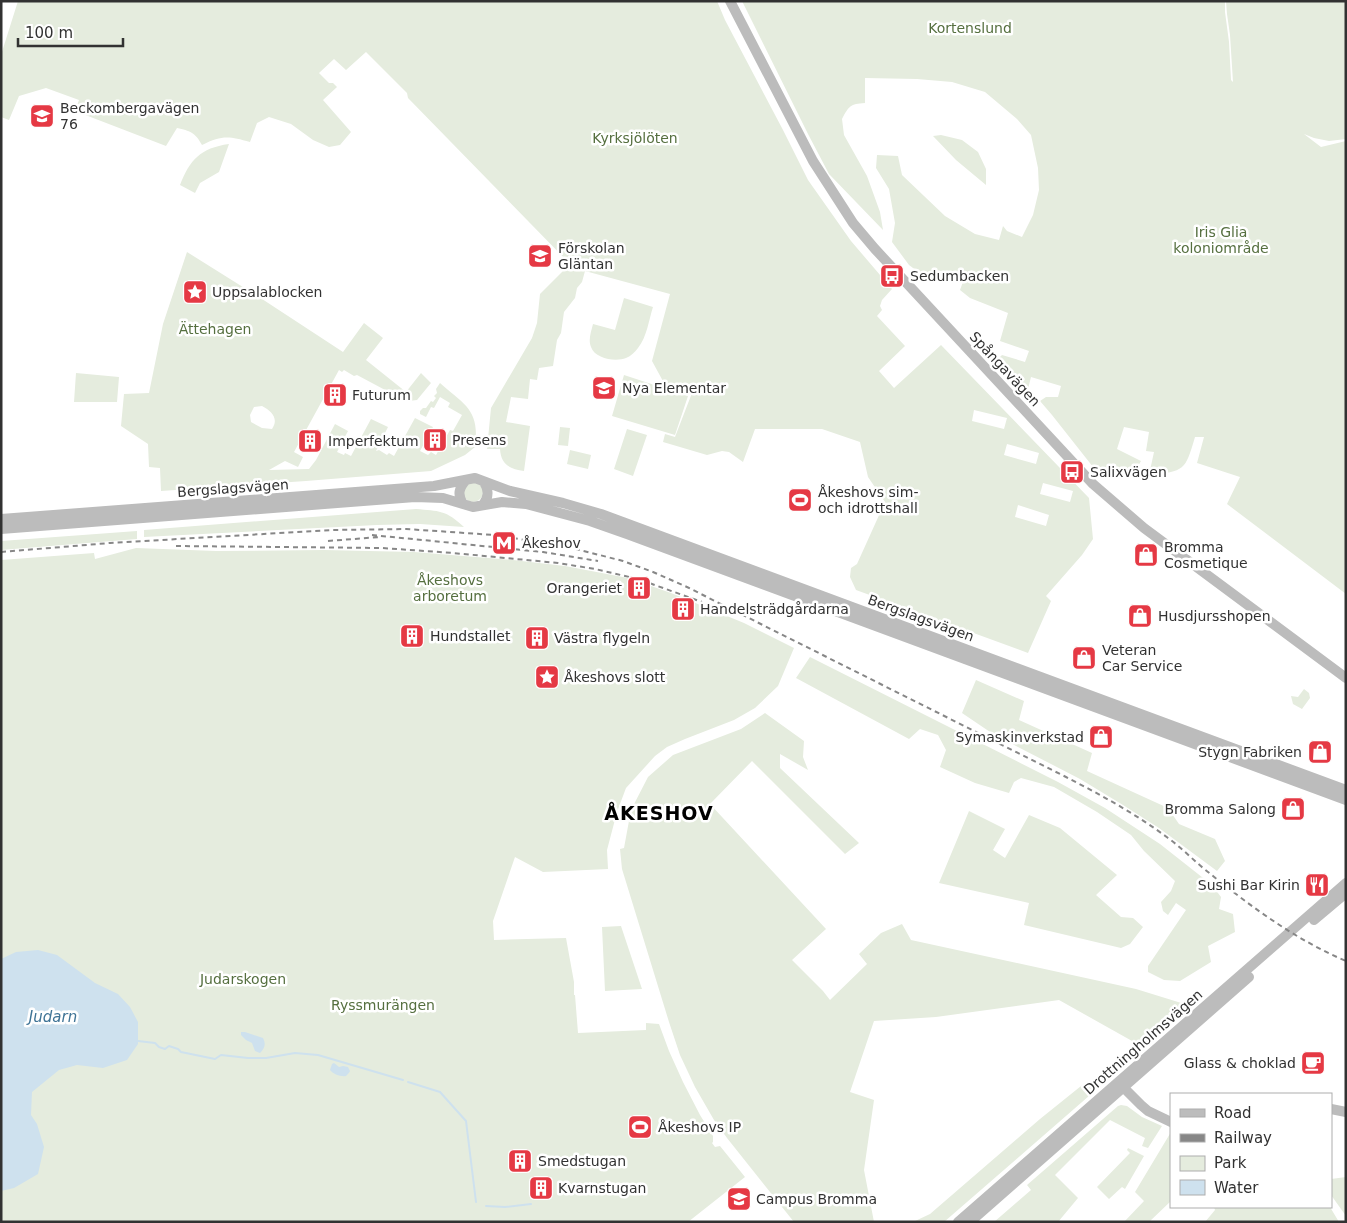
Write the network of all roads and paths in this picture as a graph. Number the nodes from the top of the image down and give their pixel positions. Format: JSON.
{"nodes":[{"id":1,"x":730,"y":1,"type":"edge"},
{"id":2,"x":466,"y":480,"type":"junction"},
{"id":3,"x":484,"y":482,"type":"junction"},
{"id":4,"x":463,"y":504,"type":"junction"},
{"id":5,"x":483,"y":505,"type":"junction"},
{"id":6,"x":1,"y":519,"type":"edge"},
{"id":7,"x":1,"y":529,"type":"edge"},
{"id":8,"x":1346,"y":678,"type":"edge"},
{"id":9,"x":1346,"y":790,"type":"edge"},
{"id":10,"x":1346,"y":800,"type":"edge"},
{"id":11,"x":1346,"y":883,"type":"edge"},
{"id":12,"x":1346,"y":893,"type":"edge"},
{"id":13,"x":1335,"y":897,"type":"junction"},
{"id":14,"x":1120,"y":1085,"type":"junction"},
{"id":15,"x":1332,"y":1109,"type":"edge"},
{"id":16,"x":1346,"y":1112,"type":"edge"},
{"id":17,"x":1170,"y":1121,"type":"edge"},
{"id":18,"x":958,"y":1222,"type":"edge"},
{"id":19,"x":970,"y":1222,"type":"edge"}],
"edges":[{"from":1,"to":8,"type":"main road","name":"Spångavägen"},
{"from":2,"to":3,"type":"main road","name":"Bergslagsvägen"},
{"from":2,"to":4,"type":"main road"},
{"from":2,"to":6,"type":"main road","name":"Bergslagsvägen"},
{"from":3,"to":5,"type":"main road"},
{"from":3,"to":9,"type":"main road","name":"Bergslagsvägen"},
{"from":4,"to":5,"type":"main road","name":"Bergslagsvägen"},
{"from":4,"to":7,"type":"main road","name":"Bergslagsvägen"},
{"from":5,"to":10,"type":"main road","name":"Bergslagsvägen"},
{"from":11,"to":13,"type":"main road","name":"Drottningholmsvägen"},
{"from":12,"to":13,"type":"main road","name":"Drottningholmsvägen"},
{"from":13,"to":14,"type":"main road","name":"Drottningholmsvägen"},
{"from":14,"to":17,"type":"main road"},
{"from":14,"to":18,"type":"main road","name":"Drottningholmsvägen"},
{"from":14,"to":19,"type":"main road","name":"Drottningholmsvägen"},
{"from":15,"to":16,"type":"main road"}]}
